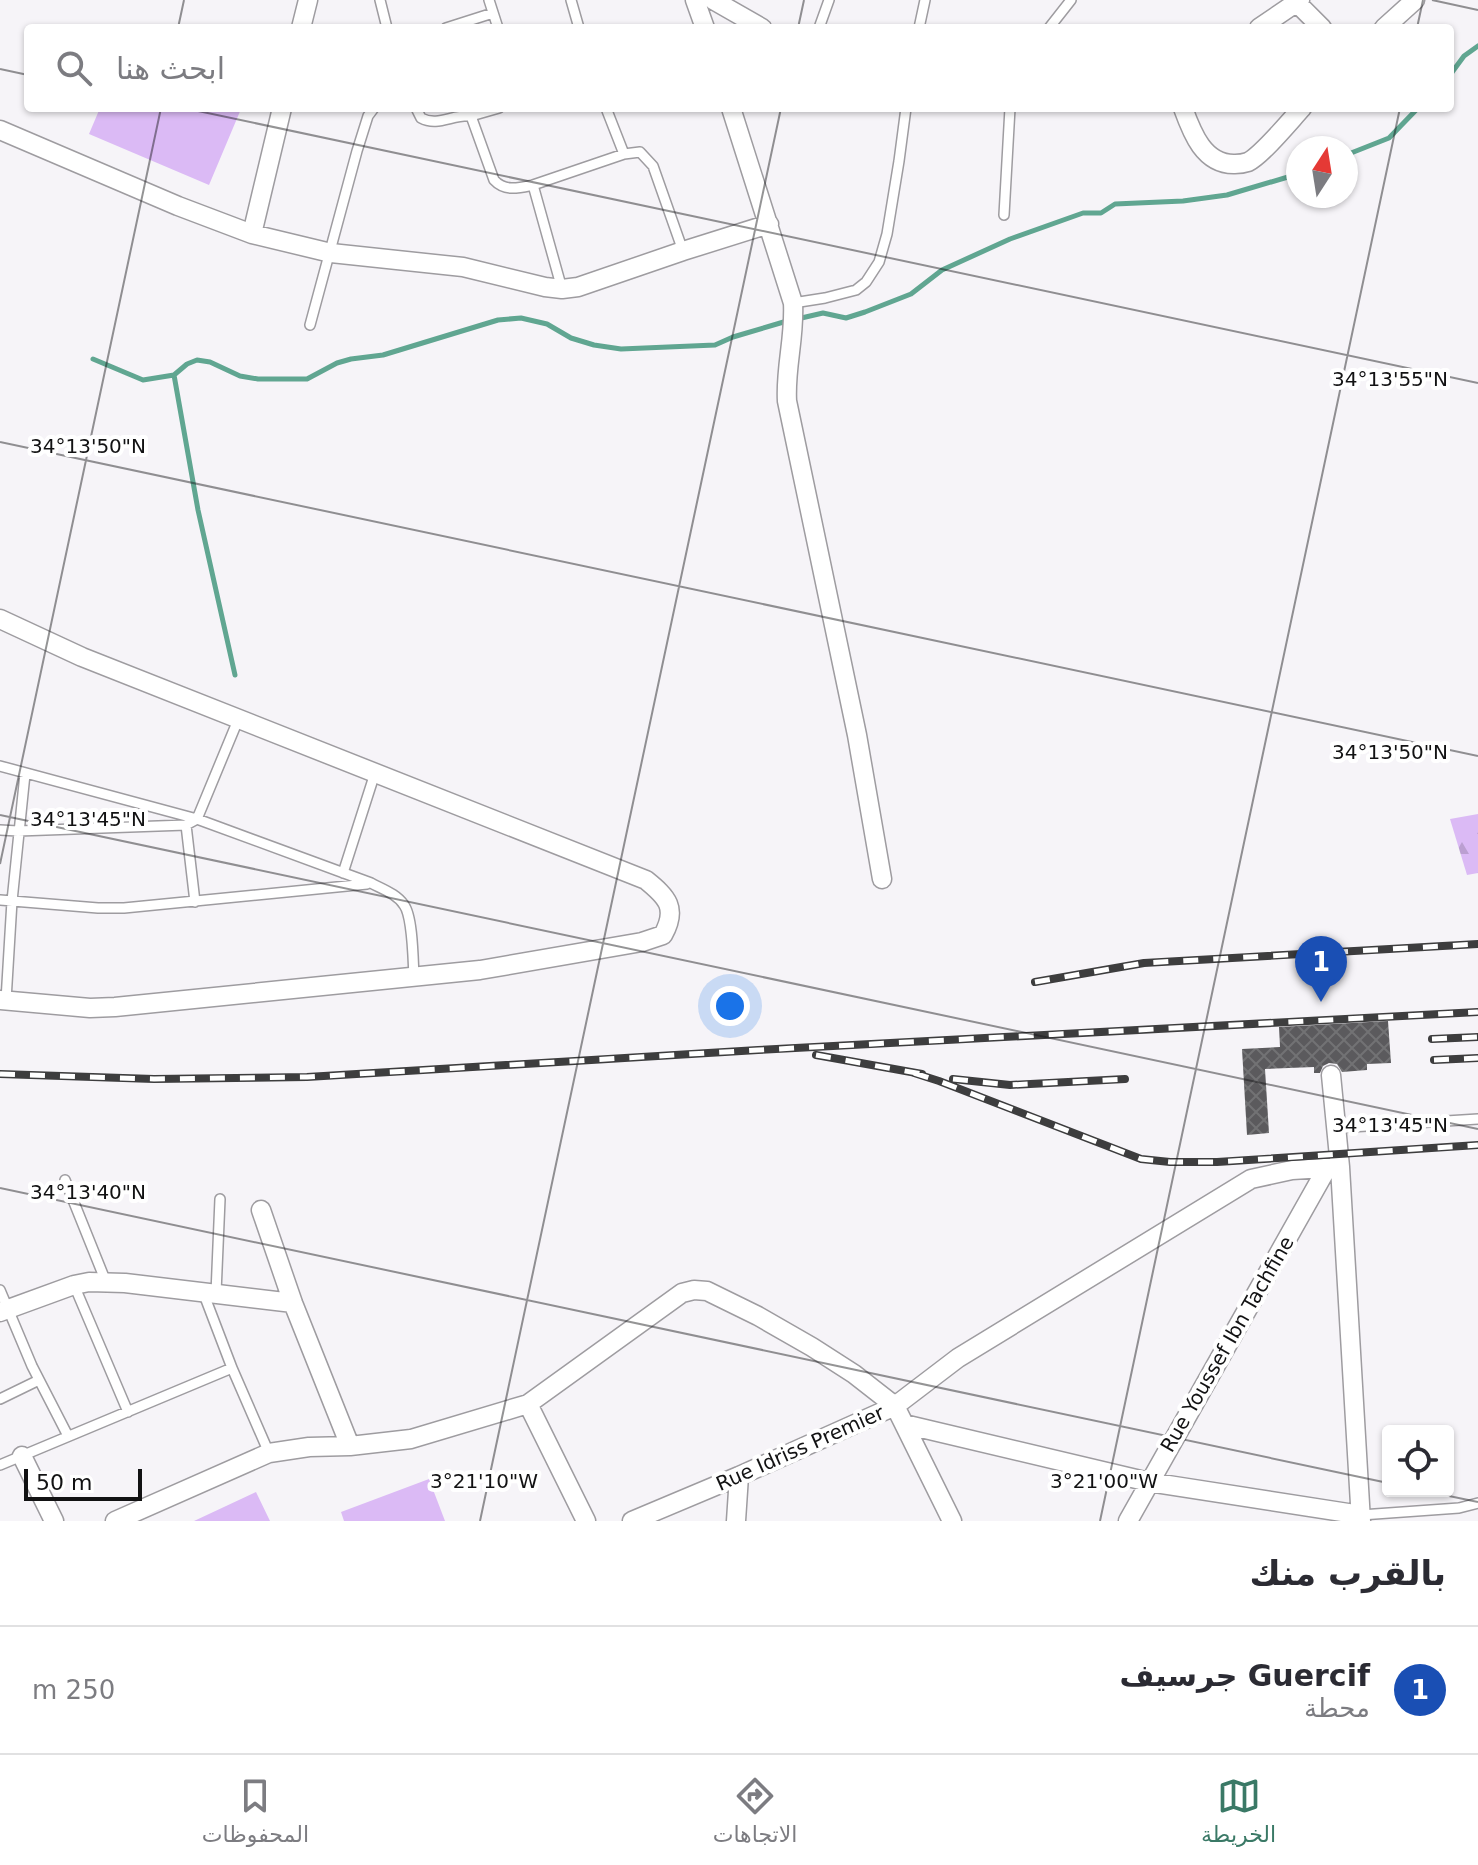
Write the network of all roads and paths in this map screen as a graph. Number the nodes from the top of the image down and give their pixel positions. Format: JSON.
{"nodes":[{"id":1,"x":308,"y":0,"type":"edge"},
{"id":2,"x":380,"y":0,"type":"edge"},
{"id":3,"x":489,"y":0,"type":"edge"},
{"id":4,"x":571,"y":0,"type":"edge"},
{"id":5,"x":695,"y":0,"type":"edge"},
{"id":6,"x":713,"y":0,"type":"edge"},
{"id":7,"x":829,"y":0,"type":"edge"},
{"id":8,"x":925,"y":0,"type":"edge"},
{"id":9,"x":1071,"y":0,"type":"edge"},
{"id":10,"x":1415,"y":0,"type":"edge"},
{"id":11,"x":1298,"y":2,"type":"edge"},
{"id":12,"x":493,"y":13,"type":"junction"},
{"id":13,"x":302,"y":24,"type":"edge"},
{"id":14,"x":386,"y":24,"type":"edge"},
{"id":15,"x":459,"y":24,"type":"edge"},
{"id":16,"x":497,"y":24,"type":"edge"},
{"id":17,"x":578,"y":24,"type":"edge"},
{"id":18,"x":704,"y":24,"type":"edge"},
{"id":19,"x":755,"y":24,"type":"edge"},
{"id":20,"x":820,"y":24,"type":"edge"},
{"id":21,"x":920,"y":24,"type":"edge"},
{"id":22,"x":1052,"y":24,"type":"edge"},
{"id":23,"x":1265,"y":24,"type":"edge"},
{"id":24,"x":1318,"y":24,"type":"edge"},
{"id":25,"x":1388,"y":24,"type":"edge"},
{"id":26,"x":281,"y":112,"type":"edge"},
{"id":27,"x":371,"y":112,"type":"edge"},
{"id":28,"x":418,"y":112,"type":"edge"},
{"id":29,"x":485,"y":112,"type":"edge"},
{"id":30,"x":608,"y":112,"type":"edge"},
{"id":31,"x":732,"y":112,"type":"edge"},
{"id":32,"x":905,"y":112,"type":"edge"},
{"id":33,"x":1010,"y":112,"type":"edge"},
{"id":34,"x":1185,"y":112,"type":"edge"},
{"id":35,"x":1298,"y":112,"type":"edge"},
{"id":36,"x":471,"y":116,"type":"junction"},
{"id":37,"x":0,"y":130,"type":"edge"},
{"id":38,"x":624,"y":154,"type":"junction"},
{"id":39,"x":533,"y":185,"type":"junction"},
{"id":40,"x":1004,"y":215,"type":"dead end"},
{"id":41,"x":769,"y":224,"type":"junction"},
{"id":42,"x":252,"y":234,"type":"junction"},
{"id":43,"x":683,"y":251,"type":"junction"},
{"id":44,"x":331,"y":253,"type":"junction"},
{"id":45,"x":562,"y":289,"type":"junction"},
{"id":46,"x":793,"y":303,"type":"junction"},
{"id":47,"x":310,"y":325,"type":"dead end"},
{"id":48,"x":0,"y":619,"type":"edge"},
{"id":49,"x":238,"y":720,"type":"junction"},
{"id":50,"x":0,"y":766,"type":"edge"},
{"id":51,"x":375,"y":773,"type":"junction"},
{"id":52,"x":25,"y":774,"type":"junction"},
{"id":53,"x":197,"y":819,"type":"junction"},
{"id":54,"x":186,"y":825,"type":"junction"},
{"id":55,"x":0,"y":830,"type":"edge"},
{"id":56,"x":18,"y":831,"type":"junction"},
{"id":57,"x":343,"y":873,"type":"junction"},
{"id":58,"x":882,"y":879,"type":"dead end"},
{"id":59,"x":371,"y":883,"type":"junction"},
{"id":60,"x":0,"y":900,"type":"edge"},
{"id":61,"x":12,"y":901,"type":"junction"},
{"id":62,"x":195,"y":902,"type":"junction"},
{"id":63,"x":414,"y":977,"type":"junction"},
{"id":64,"x":3,"y":1000,"type":"edge"},
{"id":65,"x":1331,"y":1075,"type":"dead end"},
{"id":66,"x":1478,"y":1119,"type":"edge"},
{"id":67,"x":1335,"y":1128,"type":"junction"},
{"id":68,"x":1333,"y":1167,"type":"junction"},
{"id":69,"x":65,"y":1180,"type":"dead end"},
{"id":70,"x":220,"y":1199,"type":"dead end"},
{"id":71,"x":261,"y":1210,"type":"dead end"},
{"id":72,"x":106,"y":1282,"type":"junction"},
{"id":73,"x":74,"y":1285,"type":"junction"},
{"id":74,"x":0,"y":1290,"type":"edge"},
{"id":75,"x":209,"y":1292,"type":"junction"},
{"id":76,"x":293,"y":1303,"type":"junction"},
{"id":77,"x":4,"y":1310,"type":"edge"},
{"id":78,"x":232,"y":1368,"type":"junction"},
{"id":79,"x":39,"y":1380,"type":"junction"},
{"id":80,"x":0,"y":1399,"type":"edge"},
{"id":81,"x":528,"y":1404,"type":"junction"},
{"id":82,"x":895,"y":1406,"type":"junction"},
{"id":83,"x":128,"y":1412,"type":"junction"},
{"id":84,"x":904,"y":1424,"type":"junction"},
{"id":85,"x":68,"y":1436,"type":"junction"},
{"id":86,"x":350,"y":1446,"type":"junction"},
{"id":87,"x":269,"y":1453,"type":"junction"},
{"id":88,"x":22,"y":1456,"type":"junction"},
{"id":89,"x":0,"y":1465,"type":"edge"},
{"id":90,"x":739,"y":1476,"type":"junction"},
{"id":91,"x":1149,"y":1482,"type":"junction"},
{"id":92,"x":1478,"y":1503,"type":"edge"},
{"id":93,"x":1361,"y":1518,"type":"edge"},
{"id":94,"x":54,"y":1521,"type":"edge"},
{"id":95,"x":115,"y":1521,"type":"edge"},
{"id":96,"x":586,"y":1521,"type":"edge"},
{"id":97,"x":632,"y":1521,"type":"edge"},
{"id":98,"x":736,"y":1521,"type":"edge"},
{"id":99,"x":952,"y":1521,"type":"edge"},
{"id":100,"x":1128,"y":1521,"type":"edge"}],
"edges":[{"from":1,"to":13,"type":"street"},
{"from":2,"to":14,"type":"lane"},
{"from":3,"to":12,"type":"lane"},
{"from":4,"to":17,"type":"lane"},
{"from":5,"to":18,"type":"street"},
{"from":6,"to":19,"type":"street"},
{"from":7,"to":20,"type":"lane"},
{"from":8,"to":21,"type":"lane"},
{"from":9,"to":22,"type":"lane"},
{"from":10,"to":25,"type":"street"},
{"from":11,"to":23,"type":"street"},
{"from":11,"to":24,"type":"street"},
{"from":12,"to":15,"type":"lane"},
{"from":12,"to":16,"type":"lane"},
{"from":26,"to":42,"type":"street"},
{"from":27,"to":44,"type":"lane"},
{"from":28,"to":36,"type":"lane"},
{"from":29,"to":36,"type":"lane"},
{"from":30,"to":38,"type":"lane"},
{"from":31,"to":41,"type":"street"},
{"from":32,"to":46,"type":"lane"},
{"from":33,"to":40,"type":"lane"},
{"from":34,"to":35,"type":"street"},
{"from":36,"to":39,"type":"lane"},
{"from":37,"to":42,"type":"street"},
{"from":38,"to":39,"type":"lane"},
{"from":38,"to":43,"type":"lane"},
{"from":39,"to":45,"type":"lane"},
{"from":41,"to":43,"type":"street"},
{"from":41,"to":46,"type":"street"},
{"from":42,"to":44,"type":"street"},
{"from":43,"to":45,"type":"street"},
{"from":44,"to":45,"type":"street"},
{"from":44,"to":47,"type":"lane"},
{"from":46,"to":58,"type":"street"},
{"from":48,"to":49,"type":"street"},
{"from":49,"to":51,"type":"street"},
{"from":49,"to":53,"type":"lane"},
{"from":50,"to":52,"type":"lane"},
{"from":51,"to":57,"type":"lane"},
{"from":51,"to":63,"type":"street"},
{"from":52,"to":53,"type":"lane"},
{"from":52,"to":56,"type":"lane"},
{"from":53,"to":54,"type":"lane"},
{"from":53,"to":57,"type":"lane"},
{"from":54,"to":56,"type":"lane"},
{"from":54,"to":62,"type":"lane"},
{"from":55,"to":56,"type":"lane"},
{"from":56,"to":61,"type":"lane"},
{"from":57,"to":59,"type":"lane"},
{"from":59,"to":62,"type":"lane"},
{"from":59,"to":63,"type":"lane"},
{"from":60,"to":61,"type":"lane"},
{"from":61,"to":62,"type":"lane"},
{"from":61,"to":64,"type":"lane"},
{"from":63,"to":64,"type":"street"},
{"from":65,"to":67,"type":"street"},
{"from":66,"to":67,"type":"lane"},
{"from":67,"to":68,"type":"street"},
{"from":68,"to":82,"type":"street"},
{"from":68,"to":91,"type":"street","name":"Rue Youssef Ibn Tachfine"},
{"from":68,"to":93,"type":"street"},
{"from":69,"to":72,"type":"lane"},
{"from":70,"to":75,"type":"lane"},
{"from":71,"to":76,"type":"street"},
{"from":72,"to":73,"type":"street"},
{"from":72,"to":75,"type":"street"},
{"from":73,"to":77,"type":"street"},
{"from":73,"to":83,"type":"lane"},
{"from":74,"to":77,"type":"lane"},
{"from":75,"to":76,"type":"street"},
{"from":75,"to":78,"type":"lane"},
{"from":76,"to":86,"type":"street"},
{"from":77,"to":79,"type":"lane"},
{"from":78,"to":83,"type":"lane"},
{"from":78,"to":87,"type":"lane"},
{"from":79,"to":80,"type":"lane"},
{"from":79,"to":85,"type":"lane"},
{"from":81,"to":82,"type":"street"},
{"from":81,"to":86,"type":"street"},
{"from":81,"to":96,"type":"street"},
{"from":82,"to":84,"type":"street","name":"Rue Idriss Premier"},
{"from":82,"to":90,"type":"street","name":"Rue Idriss Premier"},
{"from":83,"to":85,"type":"lane"},
{"from":84,"to":91,"type":"street","name":"Rue Idriss Premier"},
{"from":84,"to":99,"type":"street"},
{"from":85,"to":88,"type":"lane"},
{"from":86,"to":87,"type":"street"},
{"from":87,"to":95,"type":"street"},
{"from":88,"to":89,"type":"lane"},
{"from":88,"to":94,"type":"street"},
{"from":90,"to":97,"type":"street","name":"Rue Idriss Premier"},
{"from":90,"to":98,"type":"street"},
{"from":91,"to":93,"type":"street","name":"Rue Idriss Premier"},
{"from":91,"to":100,"type":"street","name":"Rue Youssef Ibn Tachfine"},
{"from":92,"to":93,"type":"lane"}]}
